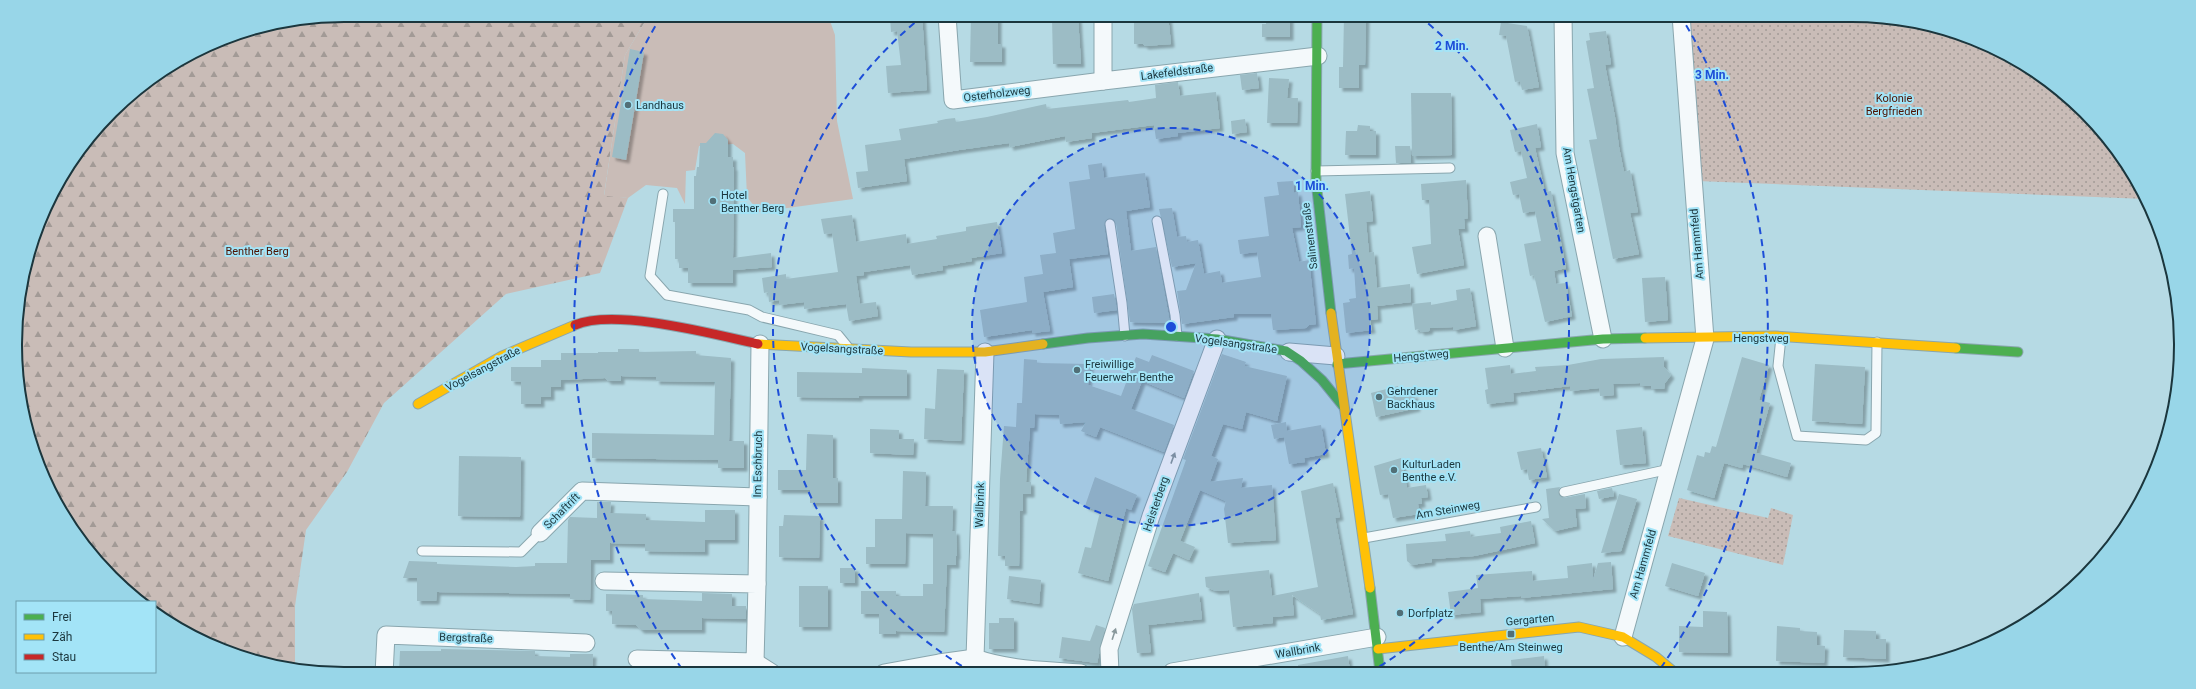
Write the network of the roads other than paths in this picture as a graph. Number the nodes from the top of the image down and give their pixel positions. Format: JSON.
{"nodes":[{"id":1,"x":947,"y":22,"type":"edge"},
{"id":2,"x":1103,"y":22,"type":"edge"},
{"id":3,"x":1317,"y":22,"type":"edge"},
{"id":4,"x":1563,"y":22,"type":"edge"},
{"id":5,"x":1681,"y":22,"type":"edge"},
{"id":6,"x":1318,"y":56,"type":"junction"},
{"id":7,"x":1103,"y":81,"type":"junction"},
{"id":8,"x":1450,"y":168,"type":"dead end"},
{"id":9,"x":1316,"y":171,"type":"junction"},
{"id":10,"x":663,"y":194,"type":"dead end"},
{"id":11,"x":1157,"y":221,"type":"dead end"},
{"id":12,"x":1110,"y":224,"type":"dead end"},
{"id":13,"x":1487,"y":236,"type":"dead end"},
{"id":14,"x":1125,"y":336,"type":"junction"},
{"id":15,"x":1177,"y":336,"type":"junction"},
{"id":16,"x":1780,"y":337,"type":"junction"},
{"id":17,"x":1217,"y":339,"type":"junction"},
{"id":18,"x":1603,"y":339,"type":"junction"},
{"id":19,"x":1704,"y":339,"type":"junction"},
{"id":20,"x":1878,"y":342,"type":"junction"},
{"id":21,"x":760,"y":344,"type":"junction"},
{"id":22,"x":1505,"y":348,"type":"junction"},
{"id":23,"x":851,"y":350,"type":"junction"},
{"id":24,"x":985,"y":352,"type":"junction"},
{"id":25,"x":1286,"y":352,"type":"junction"},
{"id":26,"x":2018,"y":352,"type":"dead end"},
{"id":27,"x":1337,"y":360,"type":"junction"},
{"id":28,"x":418,"y":404,"type":"dead end"},
{"id":29,"x":1343,"y":406,"type":"junction"},
{"id":30,"x":1670,"y":469,"type":"junction"},
{"id":31,"x":1564,"y":492,"type":"dead end"},
{"id":32,"x":758,"y":497,"type":"junction"},
{"id":33,"x":1536,"y":507,"type":"dead end"},
{"id":34,"x":540,"y":533,"type":"joint"},
{"id":35,"x":1364,"y":538,"type":"junction"},
{"id":36,"x":422,"y":551,"type":"dead end"},
{"id":37,"x":604,"y":581,"type":"dead end"},
{"id":38,"x":757,"y":584,"type":"junction"},
{"id":39,"x":1623,"y":636,"type":"junction"},
{"id":40,"x":586,"y":643,"type":"dead end"},
{"id":41,"x":1377,"y":643,"type":"junction"},
{"id":42,"x":975,"y":658,"type":"junction"},
{"id":43,"x":637,"y":659,"type":"dead end"},
{"id":44,"x":755,"y":662,"type":"junction"},
{"id":45,"x":384,"y":667,"type":"edge"},
{"id":46,"x":763,"y":667,"type":"edge"},
{"id":47,"x":914,"y":667,"type":"edge"},
{"id":48,"x":1017,"y":667,"type":"edge"},
{"id":49,"x":1110,"y":667,"type":"edge"},
{"id":50,"x":1208,"y":667,"type":"edge"},
{"id":51,"x":1379,"y":667,"type":"edge"},
{"id":52,"x":1668,"y":667,"type":"edge"}],
"edges":[{"from":1,"to":7,"type":"street","name":"Osterholzweg"},
{"from":2,"to":7,"type":"street"},
{"from":3,"to":6,"type":"street","name":"Salinenstraße"},
{"from":4,"to":18,"type":"street","name":"Am Hengstgarten"},
{"from":5,"to":19,"type":"street","name":"Am Hammfeld"},
{"from":6,"to":7,"type":"street","name":"Lakefeldstraße"},
{"from":6,"to":9,"type":"street","name":"Salinenstraße"},
{"from":8,"to":9,"type":"lane"},
{"from":9,"to":27,"type":"street","name":"Salinenstraße"},
{"from":10,"to":23,"type":"lane"},
{"from":11,"to":15,"type":"lane"},
{"from":12,"to":14,"type":"lane"},
{"from":13,"to":22,"type":"street"},
{"from":14,"to":15,"type":"street","name":"Vogelsangstraße"},
{"from":14,"to":24,"type":"street","name":"Vogelsangstraße"},
{"from":15,"to":17,"type":"street","name":"Vogelsangstraße"},
{"from":16,"to":19,"type":"street","name":"Hengstweg"},
{"from":16,"to":20,"type":"street","name":"Hengstweg"},
{"from":16,"to":20,"type":"lane"},
{"from":17,"to":25,"type":"street","name":"Vogelsangstraße"},
{"from":49,"to":17,"type":"street","name":"Heisterberg","one_way":true},
{"from":18,"to":19,"type":"street","name":"Hengstweg"},
{"from":18,"to":22,"type":"street","name":"Hengstweg"},
{"from":19,"to":30,"type":"street","name":"Am Hammfeld"},
{"from":20,"to":26,"type":"street","name":"Hengstweg"},
{"from":21,"to":23,"type":"street","name":"Vogelsangstraße"},
{"from":21,"to":28,"type":"street","name":"Vogelsangstraße"},
{"from":21,"to":32,"type":"street","name":"Im Eschbruch"},
{"from":22,"to":27,"type":"street","name":"Hengstweg"},
{"from":23,"to":24,"type":"street","name":"Vogelsangstraße"},
{"from":24,"to":42,"type":"street","name":"Wallbrink"},
{"from":25,"to":27,"type":"street","name":"Vogelsangstraße"},
{"from":25,"to":29,"type":"street","name":"Vogelsangstraße"},
{"from":27,"to":29,"type":"street","name":"Salinenstraße"},
{"from":29,"to":35,"type":"street"},
{"from":30,"to":31,"type":"lane"},
{"from":30,"to":39,"type":"street","name":"Am Hammfeld"},
{"from":32,"to":34,"type":"street","name":"Schaftrift"},
{"from":32,"to":38,"type":"street","name":"Im Eschbruch"},
{"from":33,"to":35,"type":"lane","name":"Am Steinweg"},
{"from":34,"to":36,"type":"lane","name":"Schaftrift"},
{"from":35,"to":41,"type":"street"},
{"from":37,"to":38,"type":"street"},
{"from":38,"to":44,"type":"street","name":"Im Eschbruch"},
{"from":39,"to":41,"type":"street","name":"Gergarten"},
{"from":39,"to":52,"type":"street","name":"Gergarten"},
{"from":40,"to":45,"type":"street","name":"Bergstraße"},
{"from":41,"to":50,"type":"street","name":"Wallbrink"},
{"from":41,"to":51,"type":"street"},
{"from":42,"to":47,"type":"street"},
{"from":42,"to":48,"type":"street"},
{"from":43,"to":44,"type":"street"},
{"from":44,"to":46,"type":"street"}]}
